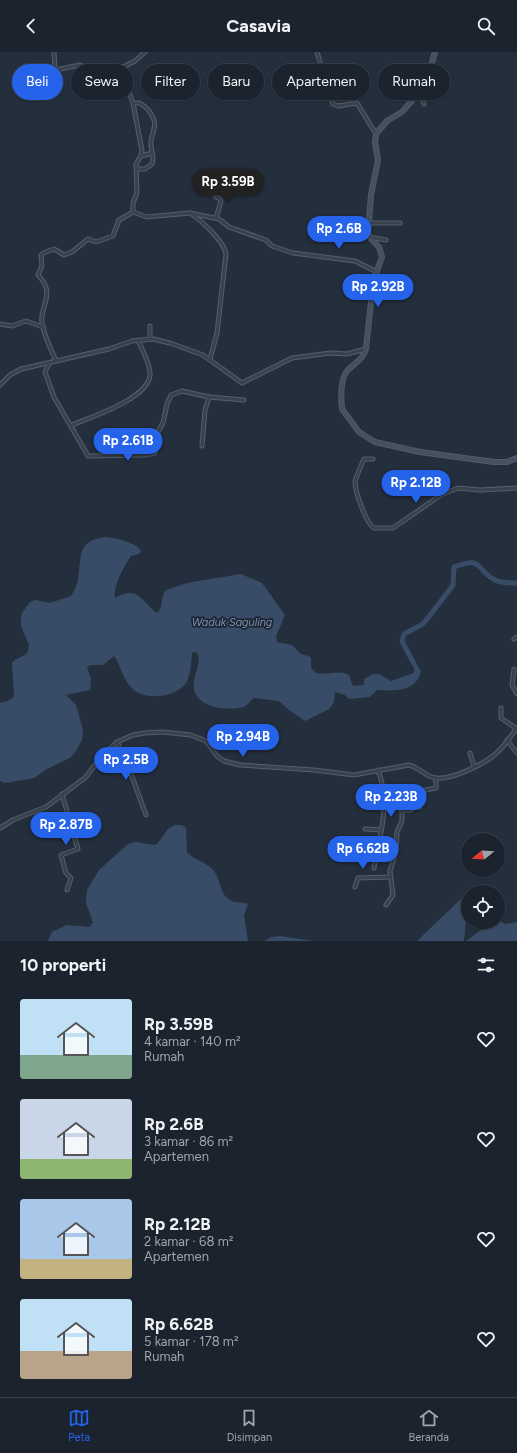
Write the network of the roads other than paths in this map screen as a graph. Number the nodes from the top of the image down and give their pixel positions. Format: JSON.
{"nodes":[{"id":1,"x":54,"y":52,"type":"edge"},
{"id":2,"x":145,"y":52,"type":"edge"},
{"id":3,"x":317,"y":52,"type":"edge"},
{"id":4,"x":434,"y":52,"type":"edge"},
{"id":5,"x":55,"y":64,"type":"edge"},
{"id":6,"x":129,"y":64,"type":"edge"},
{"id":7,"x":431,"y":64,"type":"edge"},
{"id":8,"x":132,"y":100,"type":"edge"},
{"id":9,"x":413,"y":100,"type":"edge"},
{"id":10,"x":423,"y":100,"type":"edge"},
{"id":11,"x":133,"y":103,"type":"junction"},
{"id":12,"x":424,"y":104,"type":"dead end"},
{"id":13,"x":376,"y":134,"type":"junction"},
{"id":14,"x":152,"y":153,"type":"junction"},
{"id":15,"x":142,"y":156,"type":"junction"},
{"id":16,"x":137,"y":168,"type":"junction"},
{"id":17,"x":216,"y":196,"type":"dead end"},
{"id":18,"x":133,"y":212,"type":"junction"},
{"id":19,"x":190,"y":213,"type":"junction"},
{"id":20,"x":216,"y":218,"type":"junction"},
{"id":21,"x":369,"y":223,"type":"junction"},
{"id":22,"x":400,"y":223,"type":"dead end"},
{"id":23,"x":369,"y":237,"type":"junction"},
{"id":24,"x":386,"y":240,"type":"dead end"},
{"id":25,"x":377,"y":272,"type":"junction"},
{"id":26,"x":0,"y":324,"type":"edge"},
{"id":27,"x":150,"y":326,"type":"dead end"},
{"id":28,"x":43,"y":327,"type":"junction"},
{"id":29,"x":150,"y":339,"type":"junction"},
{"id":30,"x":138,"y":340,"type":"junction"},
{"id":31,"x":366,"y":350,"type":"junction"},
{"id":32,"x":210,"y":359,"type":"junction"},
{"id":33,"x":56,"y":362,"type":"junction"},
{"id":34,"x":49,"y":364,"type":"junction"},
{"id":35,"x":0,"y":385,"type":"edge"},
{"id":36,"x":209,"y":397,"type":"junction"},
{"id":37,"x":244,"y":400,"type":"dead end"},
{"id":38,"x":72,"y":425,"type":"junction"},
{"id":39,"x":202,"y":446,"type":"dead end"},
{"id":40,"x":517,"y":458,"type":"edge"},
{"id":41,"x":374,"y":459,"type":"dead end"},
{"id":42,"x":517,"y":488,"type":"edge"},
{"id":43,"x":514,"y":668,"type":"dead end"},
{"id":44,"x":517,"y":694,"type":"edge"},
{"id":45,"x":501,"y":708,"type":"dead end"},
{"id":46,"x":517,"y":728,"type":"edge"},
{"id":47,"x":507,"y":740,"type":"junction"},
{"id":48,"x":117,"y":742,"type":"junction"},
{"id":49,"x":470,"y":752,"type":"dead end"},
{"id":50,"x":517,"y":753,"type":"edge"},
{"id":51,"x":474,"y":766,"type":"junction"},
{"id":52,"x":378,"y":770,"type":"junction"},
{"id":53,"x":436,"y":778,"type":"junction"},
{"id":54,"x":62,"y":794,"type":"junction"},
{"id":55,"x":146,"y":816,"type":"dead end"},
{"id":56,"x":0,"y":828,"type":"edge"},
{"id":57,"x":365,"y":829,"type":"dead end"},
{"id":58,"x":382,"y":830,"type":"junction"},
{"id":59,"x":374,"y":868,"type":"dead end"},
{"id":60,"x":390,"y":877,"type":"junction"},
{"id":61,"x":355,"y":888,"type":"dead end"},
{"id":62,"x":67,"y":890,"type":"dead end"},
{"id":63,"x":386,"y":905,"type":"dead end"}],
"edges":[{"from":1,"to":5,"type":"street"},
{"from":2,"to":6,"type":"street"},
{"from":3,"to":13,"type":"street"},
{"from":4,"to":7,"type":"main road"},
{"from":8,"to":11,"type":"street"},
{"from":9,"to":13,"type":"main road"},
{"from":10,"to":12,"type":"street"},
{"from":11,"to":14,"type":"street"},
{"from":11,"to":15,"type":"street"},
{"from":13,"to":21,"type":"main road"},
{"from":14,"to":15,"type":"street"},
{"from":14,"to":16,"type":"street"},
{"from":15,"to":16,"type":"street"},
{"from":16,"to":18,"type":"street"},
{"from":17,"to":20,"type":"street"},
{"from":18,"to":19,"type":"street"},
{"from":18,"to":28,"type":"street"},
{"from":19,"to":20,"type":"street"},
{"from":19,"to":32,"type":"street"},
{"from":20,"to":25,"type":"street"},
{"from":21,"to":22,"type":"street"},
{"from":21,"to":23,"type":"main road"},
{"from":23,"to":24,"type":"street"},
{"from":23,"to":25,"type":"main road"},
{"from":25,"to":31,"type":"main road"},
{"from":26,"to":28,"type":"street"},
{"from":27,"to":29,"type":"street"},
{"from":28,"to":33,"type":"street"},
{"from":29,"to":30,"type":"street"},
{"from":29,"to":32,"type":"street"},
{"from":30,"to":33,"type":"street"},
{"from":30,"to":38,"type":"street"},
{"from":31,"to":32,"type":"street"},
{"from":31,"to":40,"type":"main road"},
{"from":33,"to":34,"type":"street"},
{"from":34,"to":35,"type":"street"},
{"from":34,"to":38,"type":"street"},
{"from":36,"to":37,"type":"street"},
{"from":36,"to":38,"type":"street"},
{"from":36,"to":39,"type":"street"},
{"from":41,"to":42,"type":"street"},
{"from":43,"to":44,"type":"street"},
{"from":45,"to":46,"type":"street"},
{"from":46,"to":47,"type":"street"},
{"from":47,"to":50,"type":"street"},
{"from":47,"to":51,"type":"street"},
{"from":48,"to":52,"type":"street"},
{"from":48,"to":54,"type":"street"},
{"from":48,"to":55,"type":"street"},
{"from":49,"to":51,"type":"street"},
{"from":51,"to":53,"type":"street"},
{"from":52,"to":53,"type":"street"},
{"from":52,"to":58,"type":"street"},
{"from":53,"to":60,"type":"street"},
{"from":54,"to":56,"type":"street"},
{"from":54,"to":62,"type":"street"},
{"from":57,"to":58,"type":"street"},
{"from":58,"to":59,"type":"street"},
{"from":60,"to":61,"type":"street"},
{"from":60,"to":63,"type":"street"}]}
